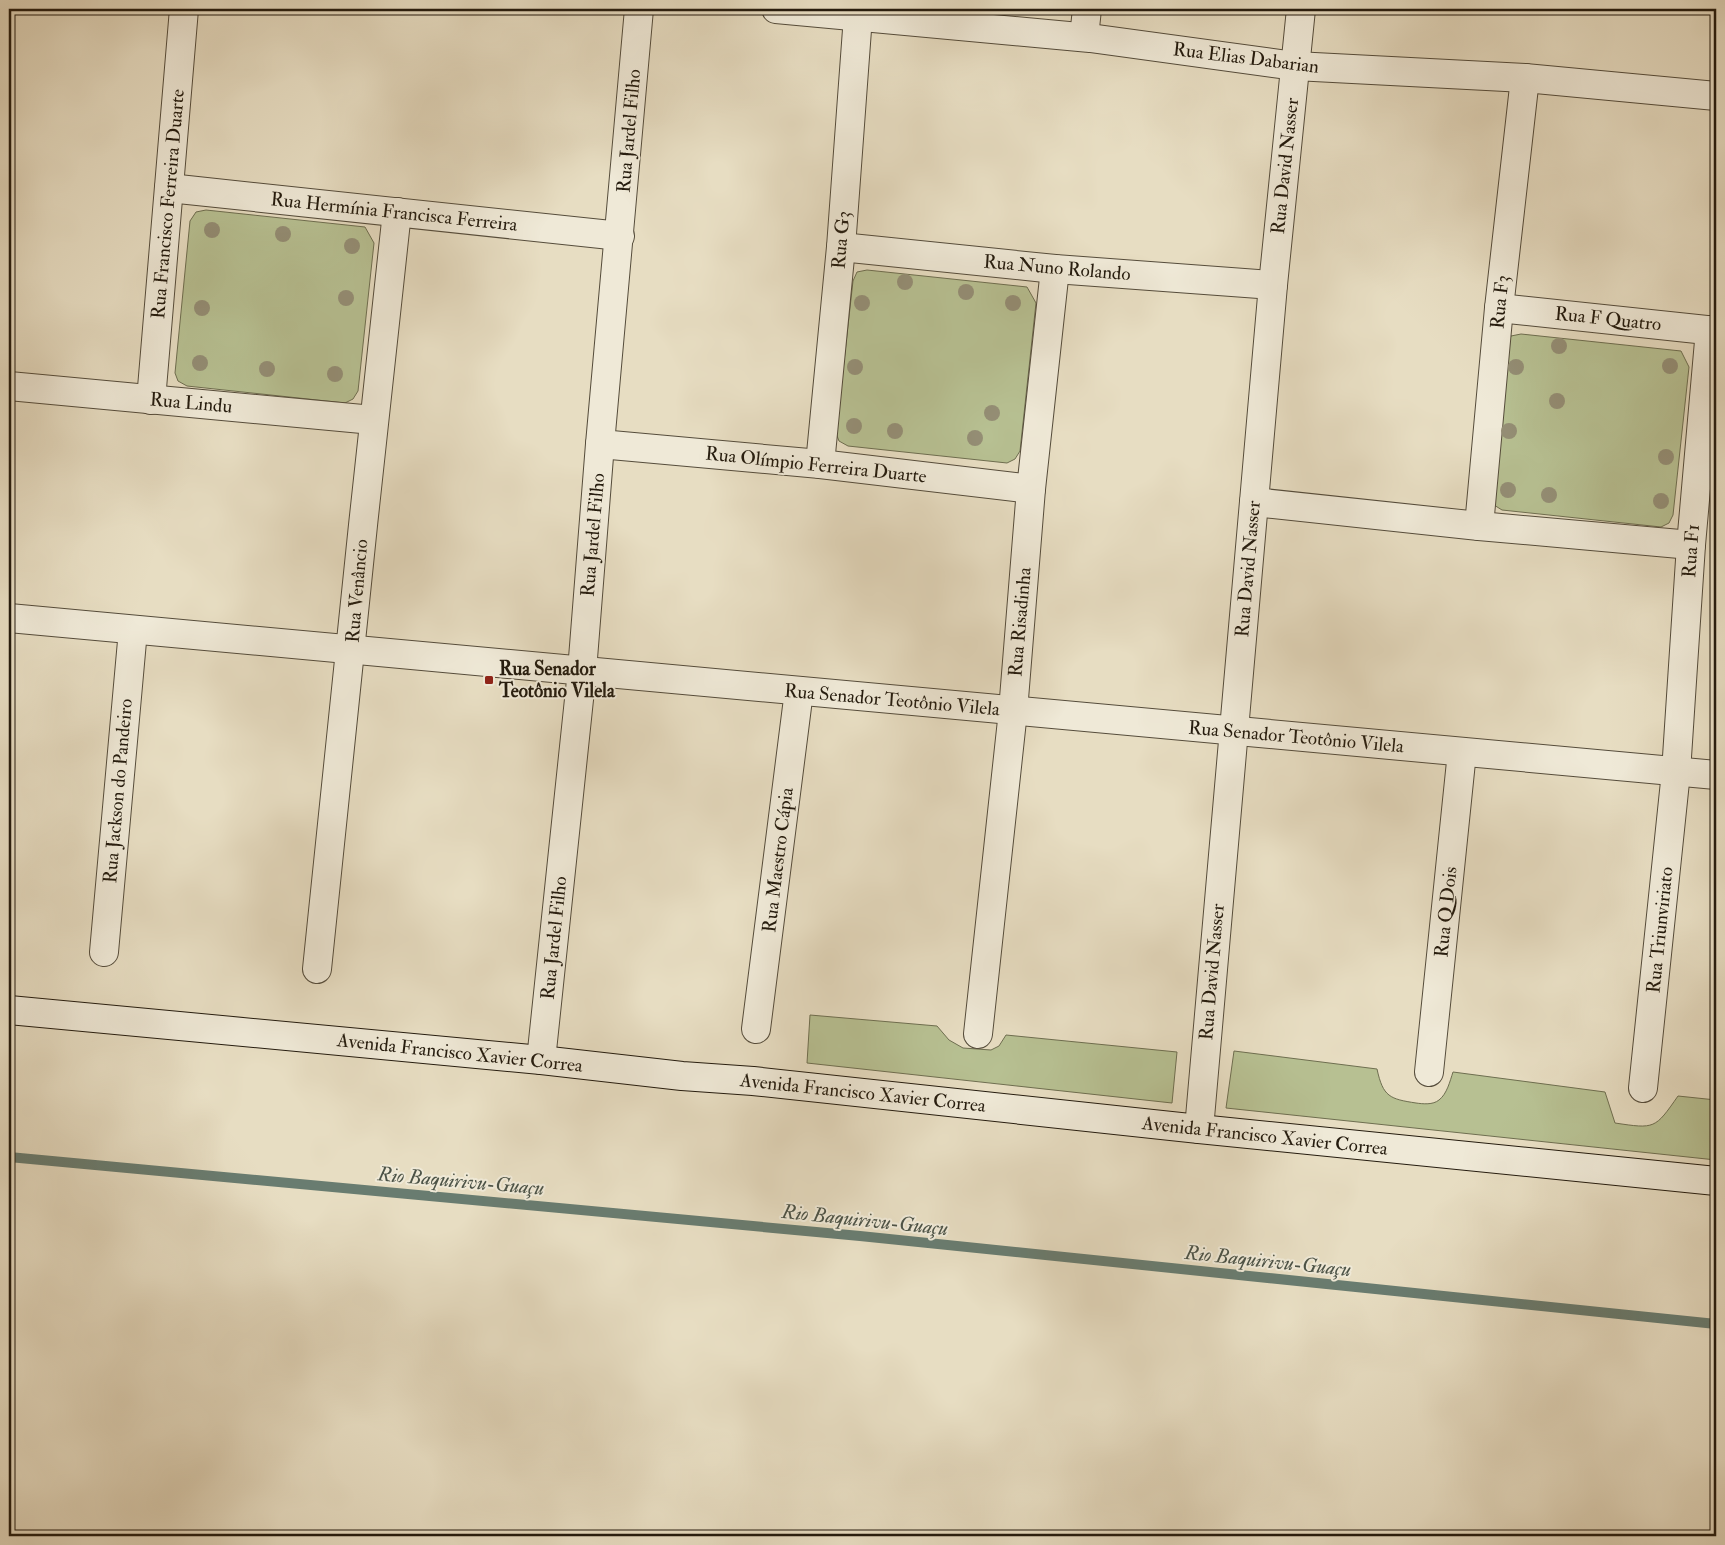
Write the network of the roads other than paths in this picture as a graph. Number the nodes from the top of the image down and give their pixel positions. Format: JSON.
{"nodes":[{"id":1,"x":184,"y":9,"type":"edge"},
{"id":2,"x":639,"y":9,"type":"edge"},
{"id":3,"x":776,"y":9,"type":"edge"},
{"id":4,"x":1086,"y":9,"type":"edge"},
{"id":5,"x":1301,"y":9,"type":"edge"},
{"id":6,"x":858,"y":16,"type":"junction"},
{"id":7,"x":1084,"y":38,"type":"junction"},
{"id":8,"x":1296,"y":66,"type":"junction"},
{"id":9,"x":1525,"y":78,"type":"junction"},
{"id":10,"x":1716,"y":96,"type":"edge"},
{"id":11,"x":169,"y":188,"type":"junction"},
{"id":12,"x":397,"y":212,"type":"junction"},
{"id":13,"x":620,"y":236,"type":"junction"},
{"id":14,"x":841,"y":247,"type":"junction"},
{"id":15,"x":1055,"y":269,"type":"junction"},
{"id":16,"x":1273,"y":285,"type":"junction"},
{"id":17,"x":1499,"y":308,"type":"junction"},
{"id":18,"x":1713,"y":330,"type":"edge"},
{"id":19,"x":9,"y":386,"type":"edge"},
{"id":20,"x":151,"y":400,"type":"junction"},
{"id":21,"x":373,"y":420,"type":"junction"},
{"id":22,"x":600,"y":444,"type":"junction"},
{"id":23,"x":820,"y":464,"type":"junction"},
{"id":24,"x":1031,"y":489,"type":"junction"},
{"id":25,"x":1254,"y":502,"type":"junction"},
{"id":26,"x":1480,"y":526,"type":"junction"},
{"id":27,"x":1691,"y":545,"type":"junction"},
{"id":28,"x":9,"y":618,"type":"edge"},
{"id":29,"x":133,"y":630,"type":"junction"},
{"id":30,"x":352,"y":650,"type":"junction"},
{"id":31,"x":582,"y":671,"type":"junction"},
{"id":32,"x":800,"y":691,"type":"junction"},
{"id":33,"x":1013,"y":711,"type":"junction"},
{"id":34,"x":1233,"y":731,"type":"junction"},
{"id":35,"x":1462,"y":752,"type":"junction"},
{"id":36,"x":1676,"y":772,"type":"junction"},
{"id":37,"x":1716,"y":775,"type":"edge"},
{"id":38,"x":104,"y":952,"type":"dead end"},
{"id":39,"x":317,"y":969,"type":"dead end"},
{"id":40,"x":9,"y":1010,"type":"edge"},
{"id":41,"x":756,"y":1029,"type":"dead end"},
{"id":42,"x":978,"y":1034,"type":"dead end"},
{"id":43,"x":541,"y":1060,"type":"junction"},
{"id":44,"x":1429,"y":1072,"type":"dead end"},
{"id":45,"x":1643,"y":1088,"type":"dead end"},
{"id":46,"x":1199,"y":1129,"type":"junction"},
{"id":47,"x":1716,"y":1181,"type":"edge"}],
"edges":[{"from":1,"to":11,"type":"street","name":"Rua Francisco Ferreira Duarte"},
{"from":2,"to":13,"type":"street","name":"Rua Jardel Filho"},
{"from":3,"to":6,"type":"street","name":"Rua Elias Dabarian"},
{"from":4,"to":7,"type":"street"},
{"from":5,"to":8,"type":"street","name":"Rua David Nasser"},
{"from":6,"to":7,"type":"street","name":"Rua Elias Dabarian"},
{"from":6,"to":14,"type":"street","name":"Rua G3"},
{"from":7,"to":8,"type":"street","name":"Rua Elias Dabarian"},
{"from":8,"to":9,"type":"street","name":"Rua Elias Dabarian"},
{"from":8,"to":16,"type":"street","name":"Rua David Nasser"},
{"from":9,"to":10,"type":"street","name":"Rua Elias Dabarian"},
{"from":9,"to":17,"type":"street","name":"Rua F3"},
{"from":11,"to":12,"type":"street","name":"Rua Hermínia Francisca Ferreira"},
{"from":11,"to":20,"type":"street","name":"Rua Francisco Ferreira Duarte"},
{"from":12,"to":13,"type":"street","name":"Rua Hermínia Francisca Ferreira"},
{"from":12,"to":21,"type":"street","name":"Rua Venâncio"},
{"from":13,"to":22,"type":"street","name":"Rua Jardel Filho"},
{"from":14,"to":15,"type":"street","name":"Rua Nuno Rolando"},
{"from":14,"to":23,"type":"street","name":"Rua G3"},
{"from":15,"to":16,"type":"street","name":"Rua Nuno Rolando"},
{"from":15,"to":24,"type":"street","name":"Rua Risadinha"},
{"from":16,"to":25,"type":"street","name":"Rua David Nasser"},
{"from":17,"to":18,"type":"street","name":"Rua F Quatro"},
{"from":17,"to":26,"type":"street","name":"Rua F3"},
{"from":18,"to":27,"type":"street","name":"Rua F1"},
{"from":19,"to":20,"type":"street","name":"Rua Lindu"},
{"from":20,"to":21,"type":"street","name":"Rua Lindu"},
{"from":21,"to":30,"type":"street","name":"Rua Venâncio"},
{"from":22,"to":23,"type":"street","name":"Rua Olímpio Ferreira Duarte"},
{"from":22,"to":31,"type":"street","name":"Rua Jardel Filho"},
{"from":23,"to":24,"type":"street","name":"Rua Olímpio Ferreira Duarte"},
{"from":24,"to":33,"type":"street","name":"Rua Risadinha"},
{"from":25,"to":26,"type":"street"},
{"from":25,"to":34,"type":"street","name":"Rua David Nasser"},
{"from":26,"to":27,"type":"street"},
{"from":27,"to":36,"type":"street","name":"Rua F1"},
{"from":28,"to":29,"type":"street","name":"Rua Senador Teotônio Vilela"},
{"from":29,"to":30,"type":"street","name":"Rua Senador Teotônio Vilela"},
{"from":29,"to":38,"type":"street","name":"Rua Jackson do Pandeiro"},
{"from":30,"to":31,"type":"street","name":"Rua Senador Teotônio Vilela"},
{"from":30,"to":39,"type":"street","name":"Rua Venâncio"},
{"from":31,"to":32,"type":"street","name":"Rua Senador Teotônio Vilela"},
{"from":31,"to":43,"type":"street","name":"Rua Jardel Filho"},
{"from":32,"to":33,"type":"street","name":"Rua Senador Teotônio Vilela"},
{"from":32,"to":41,"type":"street","name":"Rua Maestro Cápia"},
{"from":33,"to":34,"type":"street","name":"Rua Senador Teotônio Vilela"},
{"from":33,"to":42,"type":"street","name":"Rua Risadinha"},
{"from":34,"to":35,"type":"street","name":"Rua Senador Teotônio Vilela"},
{"from":34,"to":46,"type":"street","name":"Rua David Nasser"},
{"from":35,"to":36,"type":"street","name":"Rua Senador Teotônio Vilela"},
{"from":35,"to":44,"type":"street","name":"Rua Q Dois"},
{"from":36,"to":37,"type":"street","name":"Rua Senador Teotônio Vilela"},
{"from":36,"to":45,"type":"street","name":"Rua Triunviriato"},
{"from":40,"to":43,"type":"street","name":"Avenida Francisco Xavier Correa"},
{"from":43,"to":46,"type":"street","name":"Avenida Francisco Xavier Correa"},
{"from":46,"to":47,"type":"street","name":"Avenida Francisco Xavier Correa"}]}
